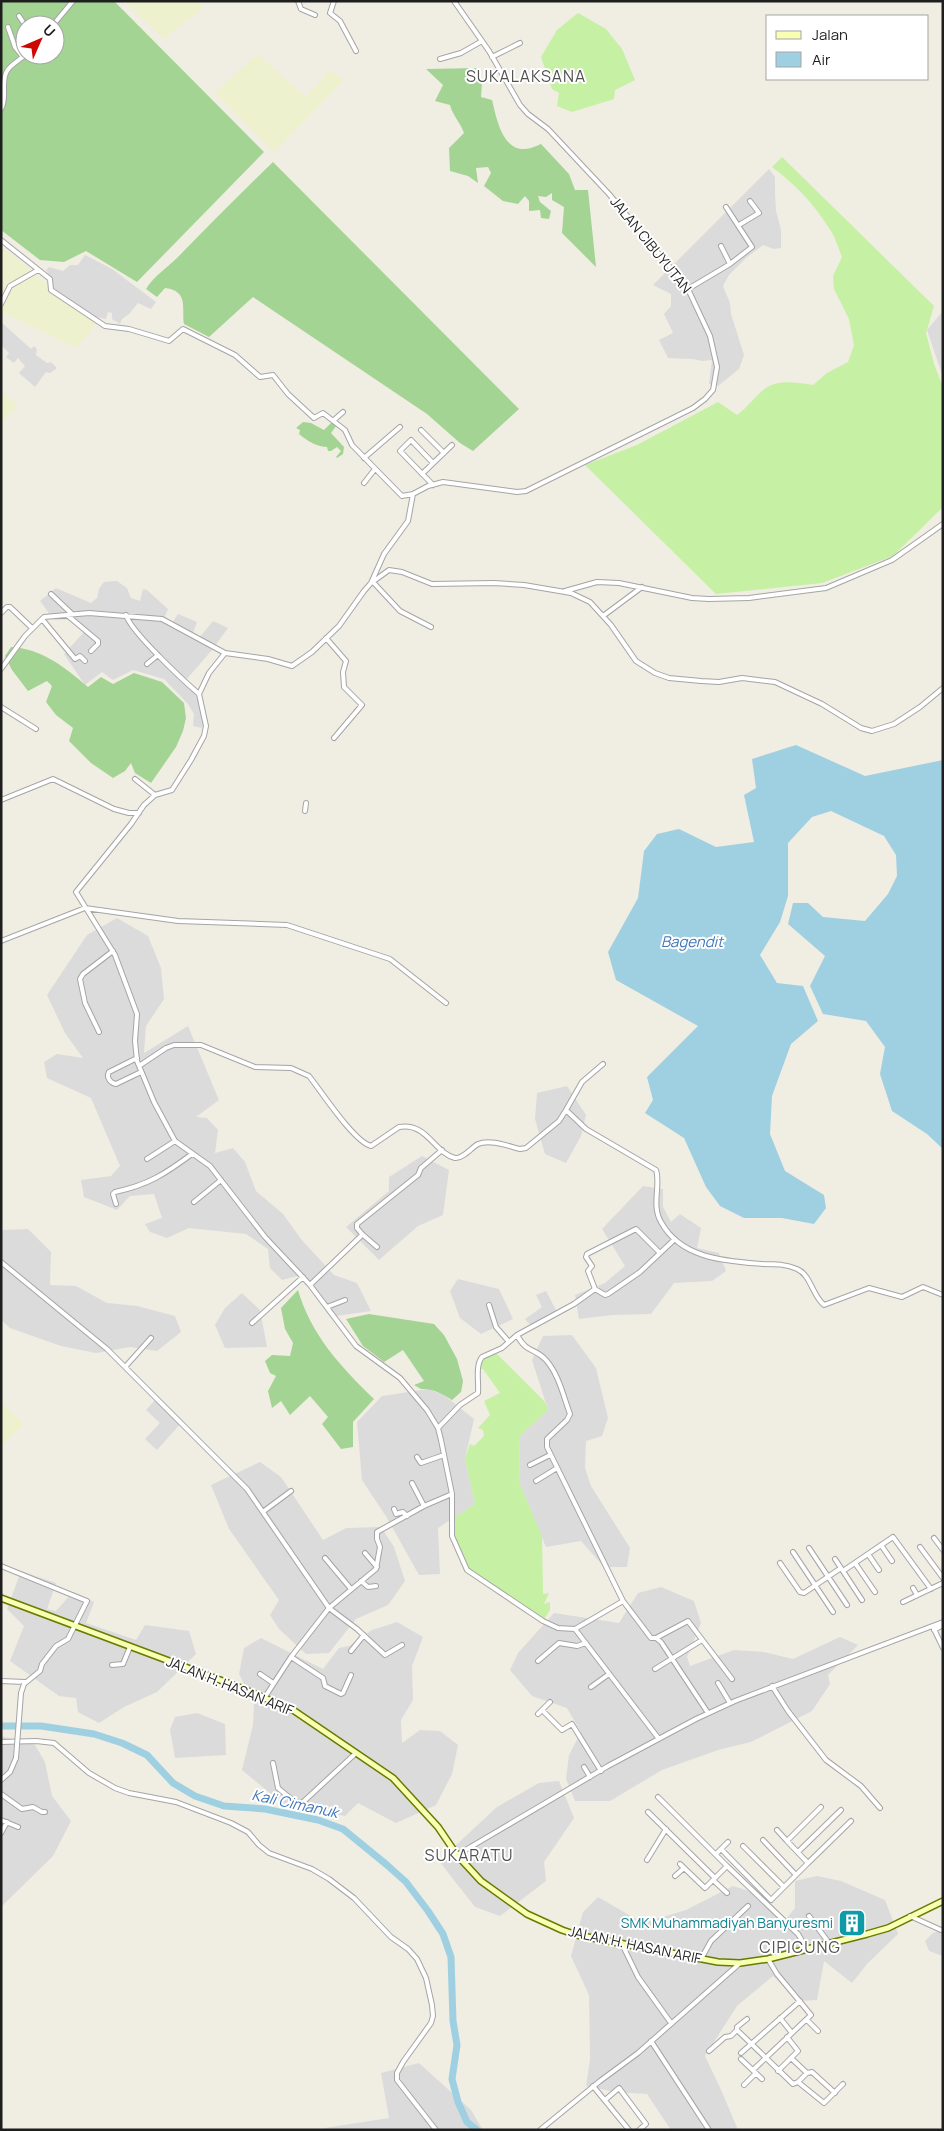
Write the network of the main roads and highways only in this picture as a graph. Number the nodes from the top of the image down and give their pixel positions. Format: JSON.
{"nodes":[{"id":1,"x":1,"y":1598,"type":"edge"},
{"id":2,"x":943,"y":1901,"type":"edge"}],
"edges":[{"from":1,"to":2,"type":"main road","name":"JALAN H. HASAN ARIF"}]}
